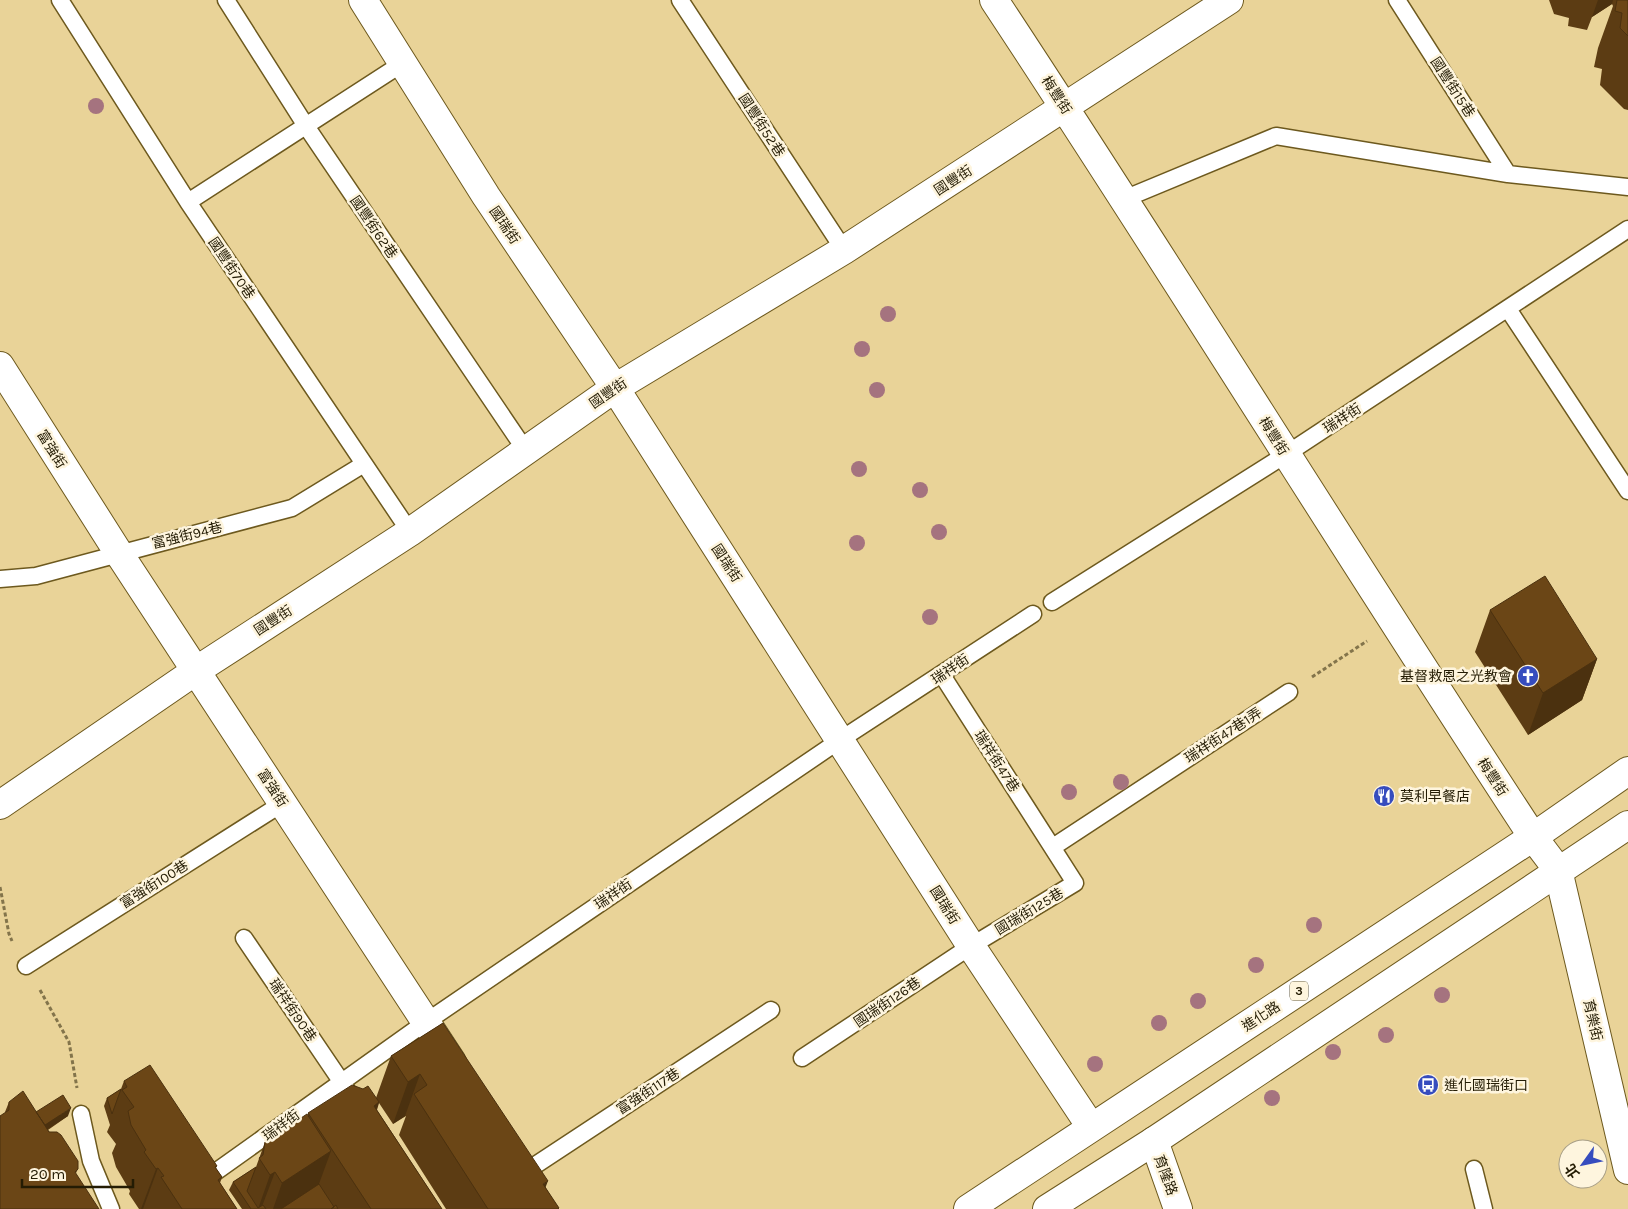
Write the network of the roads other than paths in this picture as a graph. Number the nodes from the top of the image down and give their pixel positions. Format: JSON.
{"nodes":[{"id":1,"x":60,"y":0,"type":"edge"},
{"id":2,"x":226,"y":0,"type":"edge"},
{"id":3,"x":363,"y":0,"type":"edge"},
{"id":4,"x":680,"y":0,"type":"edge"},
{"id":5,"x":994,"y":0,"type":"edge"},
{"id":6,"x":1229,"y":0,"type":"edge"},
{"id":7,"x":1397,"y":0,"type":"edge"},
{"id":8,"x":402,"y":63,"type":"junction"},
{"id":9,"x":1065,"y":107,"type":"junction"},
{"id":10,"x":306,"y":126,"type":"junction"},
{"id":11,"x":1508,"y":174,"type":"junction"},
{"id":12,"x":1628,"y":187,"type":"edge"},
{"id":13,"x":1124,"y":199,"type":"junction"},
{"id":14,"x":188,"y":202,"type":"junction"},
{"id":15,"x":1628,"y":229,"type":"edge"},
{"id":16,"x":844,"y":250,"type":"junction"},
{"id":17,"x":1508,"y":309,"type":"junction"},
{"id":18,"x":0,"y":366,"type":"edge"},
{"id":19,"x":615,"y":388,"type":"junction"},
{"id":20,"x":526,"y":451,"type":"junction"},
{"id":21,"x":1286,"y":455,"type":"junction"},
{"id":22,"x":364,"y":464,"type":"junction"},
{"id":23,"x":1628,"y":491,"type":"edge"},
{"id":24,"x":410,"y":532,"type":"junction"},
{"id":25,"x":118,"y":552,"type":"junction"},
{"id":26,"x":0,"y":579,"type":"edge"},
{"id":27,"x":1052,"y":602,"type":"dead end"},
{"id":28,"x":1033,"y":614,"type":"dead end"},
{"id":29,"x":196,"y":670,"type":"junction"},
{"id":30,"x":942,"y":675,"type":"junction"},
{"id":31,"x":1289,"y":692,"type":"road end"},
{"id":32,"x":840,"y":740,"type":"junction"},
{"id":33,"x":1628,"y":771,"type":"edge"},
{"id":34,"x":283,"y":803,"type":"junction"},
{"id":35,"x":0,"y":805,"type":"edge"},
{"id":36,"x":1628,"y":825,"type":"edge"},
{"id":37,"x":1533,"y":837,"type":"junction"},
{"id":38,"x":1053,"y":847,"type":"junction"},
{"id":39,"x":1558,"y":870,"type":"junction"},
{"id":40,"x":244,"y":938,"type":"dead end"},
{"id":41,"x":971,"y":946,"type":"junction"},
{"id":42,"x":26,"y":966,"type":"road end"},
{"id":43,"x":770,"y":1010,"type":"dead end"},
{"id":44,"x":426,"y":1022,"type":"junction"},
{"id":45,"x":802,"y":1058,"type":"dead end"},
{"id":46,"x":464,"y":1080,"type":"edge"},
{"id":47,"x":341,"y":1082,"type":"junction"},
{"id":48,"x":357,"y":1107,"type":"edge"},
{"id":49,"x":81,"y":1114,"type":"road end"},
{"id":50,"x":1091,"y":1127,"type":"junction"},
{"id":51,"x":1154,"y":1141,"type":"junction"},
{"id":52,"x":189,"y":1168,"type":"edge"},
{"id":53,"x":1474,"y":1169,"type":"dead end"},
{"id":54,"x":1628,"y":1170,"type":"edge"},
{"id":55,"x":526,"y":1174,"type":"edge"},
{"id":56,"x":200,"y":1183,"type":"junction"},
{"id":57,"x":210,"y":1200,"type":"edge"},
{"id":58,"x":111,"y":1209,"type":"edge"},
{"id":59,"x":968,"y":1209,"type":"edge"},
{"id":60,"x":1047,"y":1209,"type":"edge"},
{"id":61,"x":1178,"y":1209,"type":"edge"},
{"id":62,"x":1484,"y":1209,"type":"edge"}],
"edges":[{"from":1,"to":14,"type":"lane","name":"國豐街70巷"},
{"from":2,"to":10,"type":"lane","name":"國豐街62巷"},
{"from":3,"to":8,"type":"street","name":"國瑞街"},
{"from":4,"to":16,"type":"lane","name":"國豐街52巷"},
{"from":5,"to":9,"type":"street","name":"梅豐街"},
{"from":6,"to":9,"type":"street","name":"國豐街"},
{"from":7,"to":11,"type":"lane","name":"國豐街15巷"},
{"from":8,"to":10,"type":"lane"},
{"from":8,"to":19,"type":"street","name":"國瑞街"},
{"from":9,"to":13,"type":"street","name":"梅豐街"},
{"from":9,"to":16,"type":"street","name":"國豐街"},
{"from":10,"to":14,"type":"lane"},
{"from":10,"to":20,"type":"lane","name":"國豐街62巷"},
{"from":11,"to":12,"type":"lane"},
{"from":11,"to":13,"type":"lane"},
{"from":13,"to":21,"type":"street","name":"梅豐街"},
{"from":14,"to":22,"type":"lane","name":"國豐街70巷"},
{"from":15,"to":17,"type":"lane","name":"瑞祥街"},
{"from":16,"to":19,"type":"street","name":"國豐街"},
{"from":17,"to":21,"type":"lane","name":"瑞祥街"},
{"from":17,"to":23,"type":"lane"},
{"from":18,"to":25,"type":"street","name":"富強街"},
{"from":19,"to":20,"type":"street","name":"國豐街"},
{"from":19,"to":32,"type":"street","name":"國瑞街"},
{"from":20,"to":24,"type":"street","name":"國豐街"},
{"from":21,"to":27,"type":"lane","name":"瑞祥街"},
{"from":21,"to":37,"type":"street","name":"梅豐街"},
{"from":22,"to":24,"type":"lane","name":"國豐街70巷"},
{"from":22,"to":25,"type":"lane","name":"富強街94巷"},
{"from":24,"to":29,"type":"street","name":"國豐街"},
{"from":25,"to":26,"type":"lane","name":"富強街94巷"},
{"from":25,"to":29,"type":"street","name":"富強街"},
{"from":28,"to":30,"type":"lane","name":"瑞祥街"},
{"from":29,"to":34,"type":"street","name":"富強街"},
{"from":29,"to":35,"type":"street","name":"國豐街"},
{"from":30,"to":32,"type":"lane","name":"瑞祥街"},
{"from":30,"to":38,"type":"lane","name":"瑞祥街47巷"},
{"from":31,"to":38,"type":"lane","name":"瑞祥街47巷1弄"},
{"from":32,"to":41,"type":"street","name":"國瑞街"},
{"from":32,"to":44,"type":"lane","name":"瑞祥街"},
{"from":33,"to":37,"type":"street","name":"進化路","number":"3"},
{"from":34,"to":42,"type":"lane","name":"富強街100巷"},
{"from":34,"to":44,"type":"street","name":"富強街"},
{"from":36,"to":39,"type":"street"},
{"from":37,"to":39,"type":"street","name":"梅豐街"},
{"from":37,"to":50,"type":"street","name":"進化路","number":"3"},
{"from":38,"to":41,"type":"lane","name":"國瑞街125巷"},
{"from":39,"to":51,"type":"street"},
{"from":39,"to":54,"type":"street","name":"育樂街"},
{"from":40,"to":47,"type":"lane","name":"瑞祥街90巷"},
{"from":41,"to":45,"type":"lane","name":"國瑞街126巷"},
{"from":41,"to":50,"type":"street","name":"國瑞街"},
{"from":43,"to":55,"type":"lane","name":"富強街117巷"},
{"from":44,"to":46,"type":"street","name":"富強街"},
{"from":44,"to":47,"type":"lane","name":"瑞祥街"},
{"from":47,"to":48,"type":"lane","name":"瑞祥街90巷"},
{"from":47,"to":56,"type":"lane","name":"瑞祥街"},
{"from":49,"to":58,"type":"lane"},
{"from":50,"to":59,"type":"street","name":"進化路","number":"3"},
{"from":51,"to":60,"type":"street"},
{"from":51,"to":61,"type":"street","name":"育隆路"},
{"from":52,"to":56,"type":"lane"},
{"from":53,"to":62,"type":"lane"},
{"from":56,"to":57,"type":"lane"}]}
